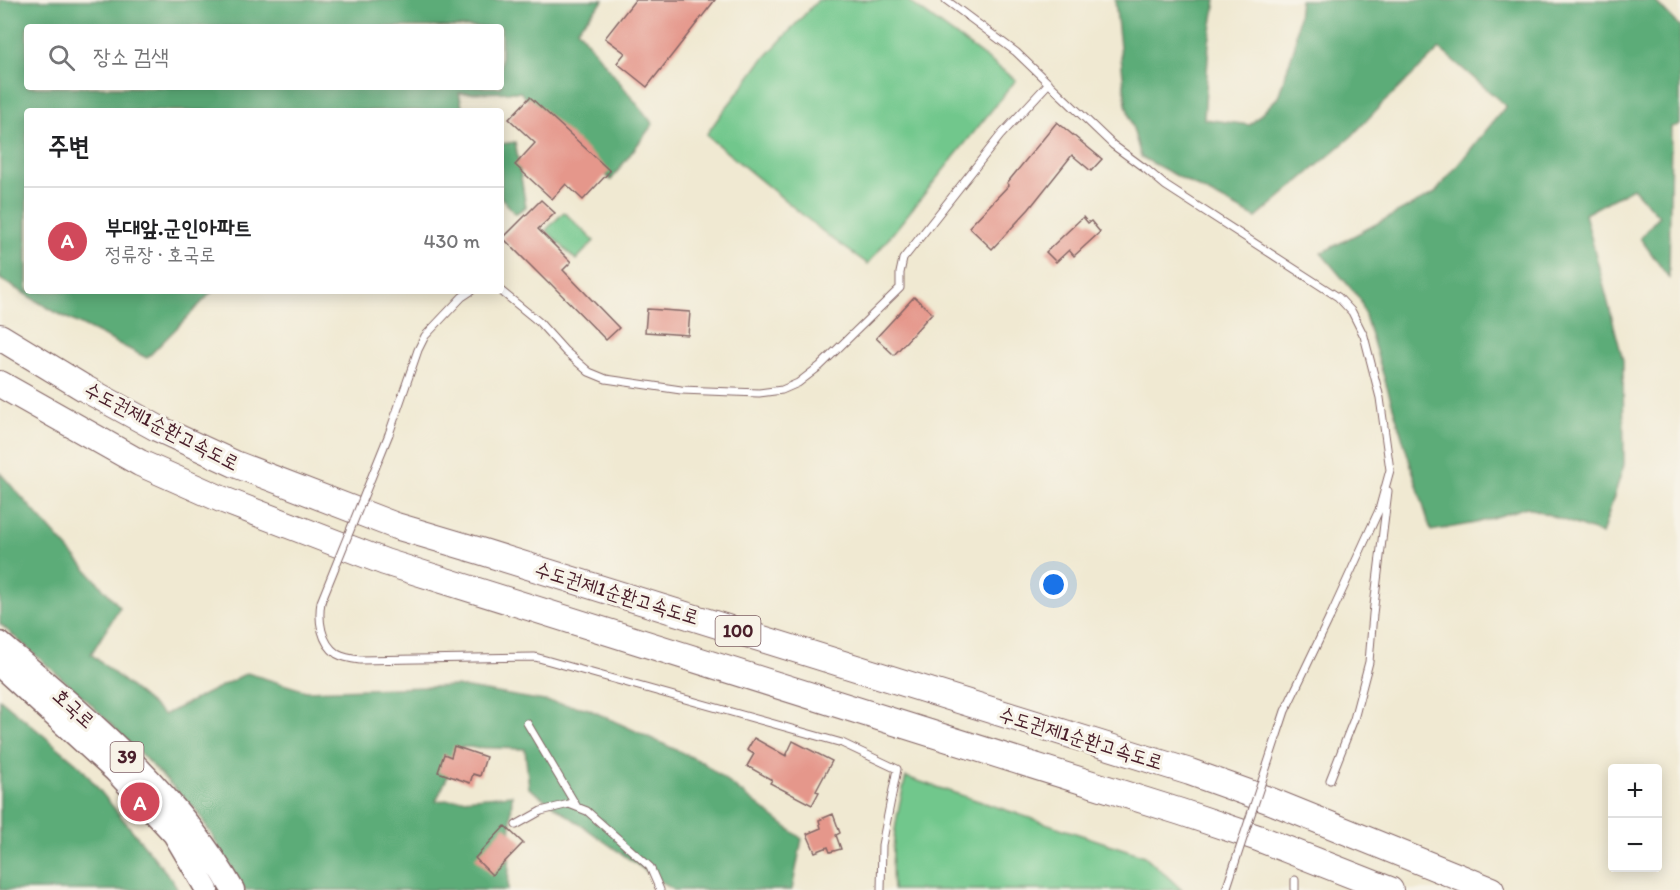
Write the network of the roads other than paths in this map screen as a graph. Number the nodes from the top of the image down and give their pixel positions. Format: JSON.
{"nodes":[{"id":1,"x":946,"y":0,"type":"edge"},
{"id":2,"x":1049,"y":83,"type":"junction"},
{"id":3,"x":504,"y":293,"type":"edge"},
{"id":4,"x":466,"y":294,"type":"edge"},
{"id":5,"x":0,"y":337,"type":"edge"},
{"id":6,"x":0,"y":384,"type":"edge"},
{"id":7,"x":1390,"y":470,"type":"junction"},
{"id":8,"x":0,"y":643,"type":"edge"},
{"id":9,"x":0,"y":666,"type":"edge"},
{"id":10,"x":527,"y":723,"type":"dead end"},
{"id":11,"x":1330,"y":780,"type":"dead end"},
{"id":12,"x":577,"y":807,"type":"junction"},
{"id":13,"x":516,"y":825,"type":"dead end"},
{"id":14,"x":1295,"y":880,"type":"dead end"},
{"id":15,"x":207,"y":890,"type":"edge"},
{"id":16,"x":233,"y":890,"type":"edge"},
{"id":17,"x":660,"y":890,"type":"edge"},
{"id":18,"x":880,"y":890,"type":"edge"},
{"id":19,"x":1226,"y":890,"type":"edge"},
{"id":20,"x":1295,"y":890,"type":"edge"},
{"id":21,"x":1390,"y":890,"type":"edge"},
{"id":22,"x":1491,"y":890,"type":"edge"}],
"edges":[{"from":1,"to":2,"type":"lane"},
{"from":2,"to":3,"type":"lane"},
{"from":2,"to":7,"type":"lane"},
{"from":4,"to":18,"type":"lane","bridge":true},
{"from":5,"to":22,"type":"highway","name":"수도권제1순환고속도로","number":"100"},
{"from":6,"to":21,"type":"highway","name":"수도권제1순환고속도로","number":"100"},
{"from":7,"to":11,"type":"lane"},
{"from":7,"to":19,"type":"lane","bridge":true},
{"from":8,"to":16,"type":"main road","name":"호국로","number":"39"},
{"from":9,"to":15,"type":"main road","name":"호국로","number":"39"},
{"from":10,"to":12,"type":"lane"},
{"from":12,"to":13,"type":"lane"},
{"from":12,"to":17,"type":"lane"},
{"from":14,"to":20,"type":"lane"}]}
